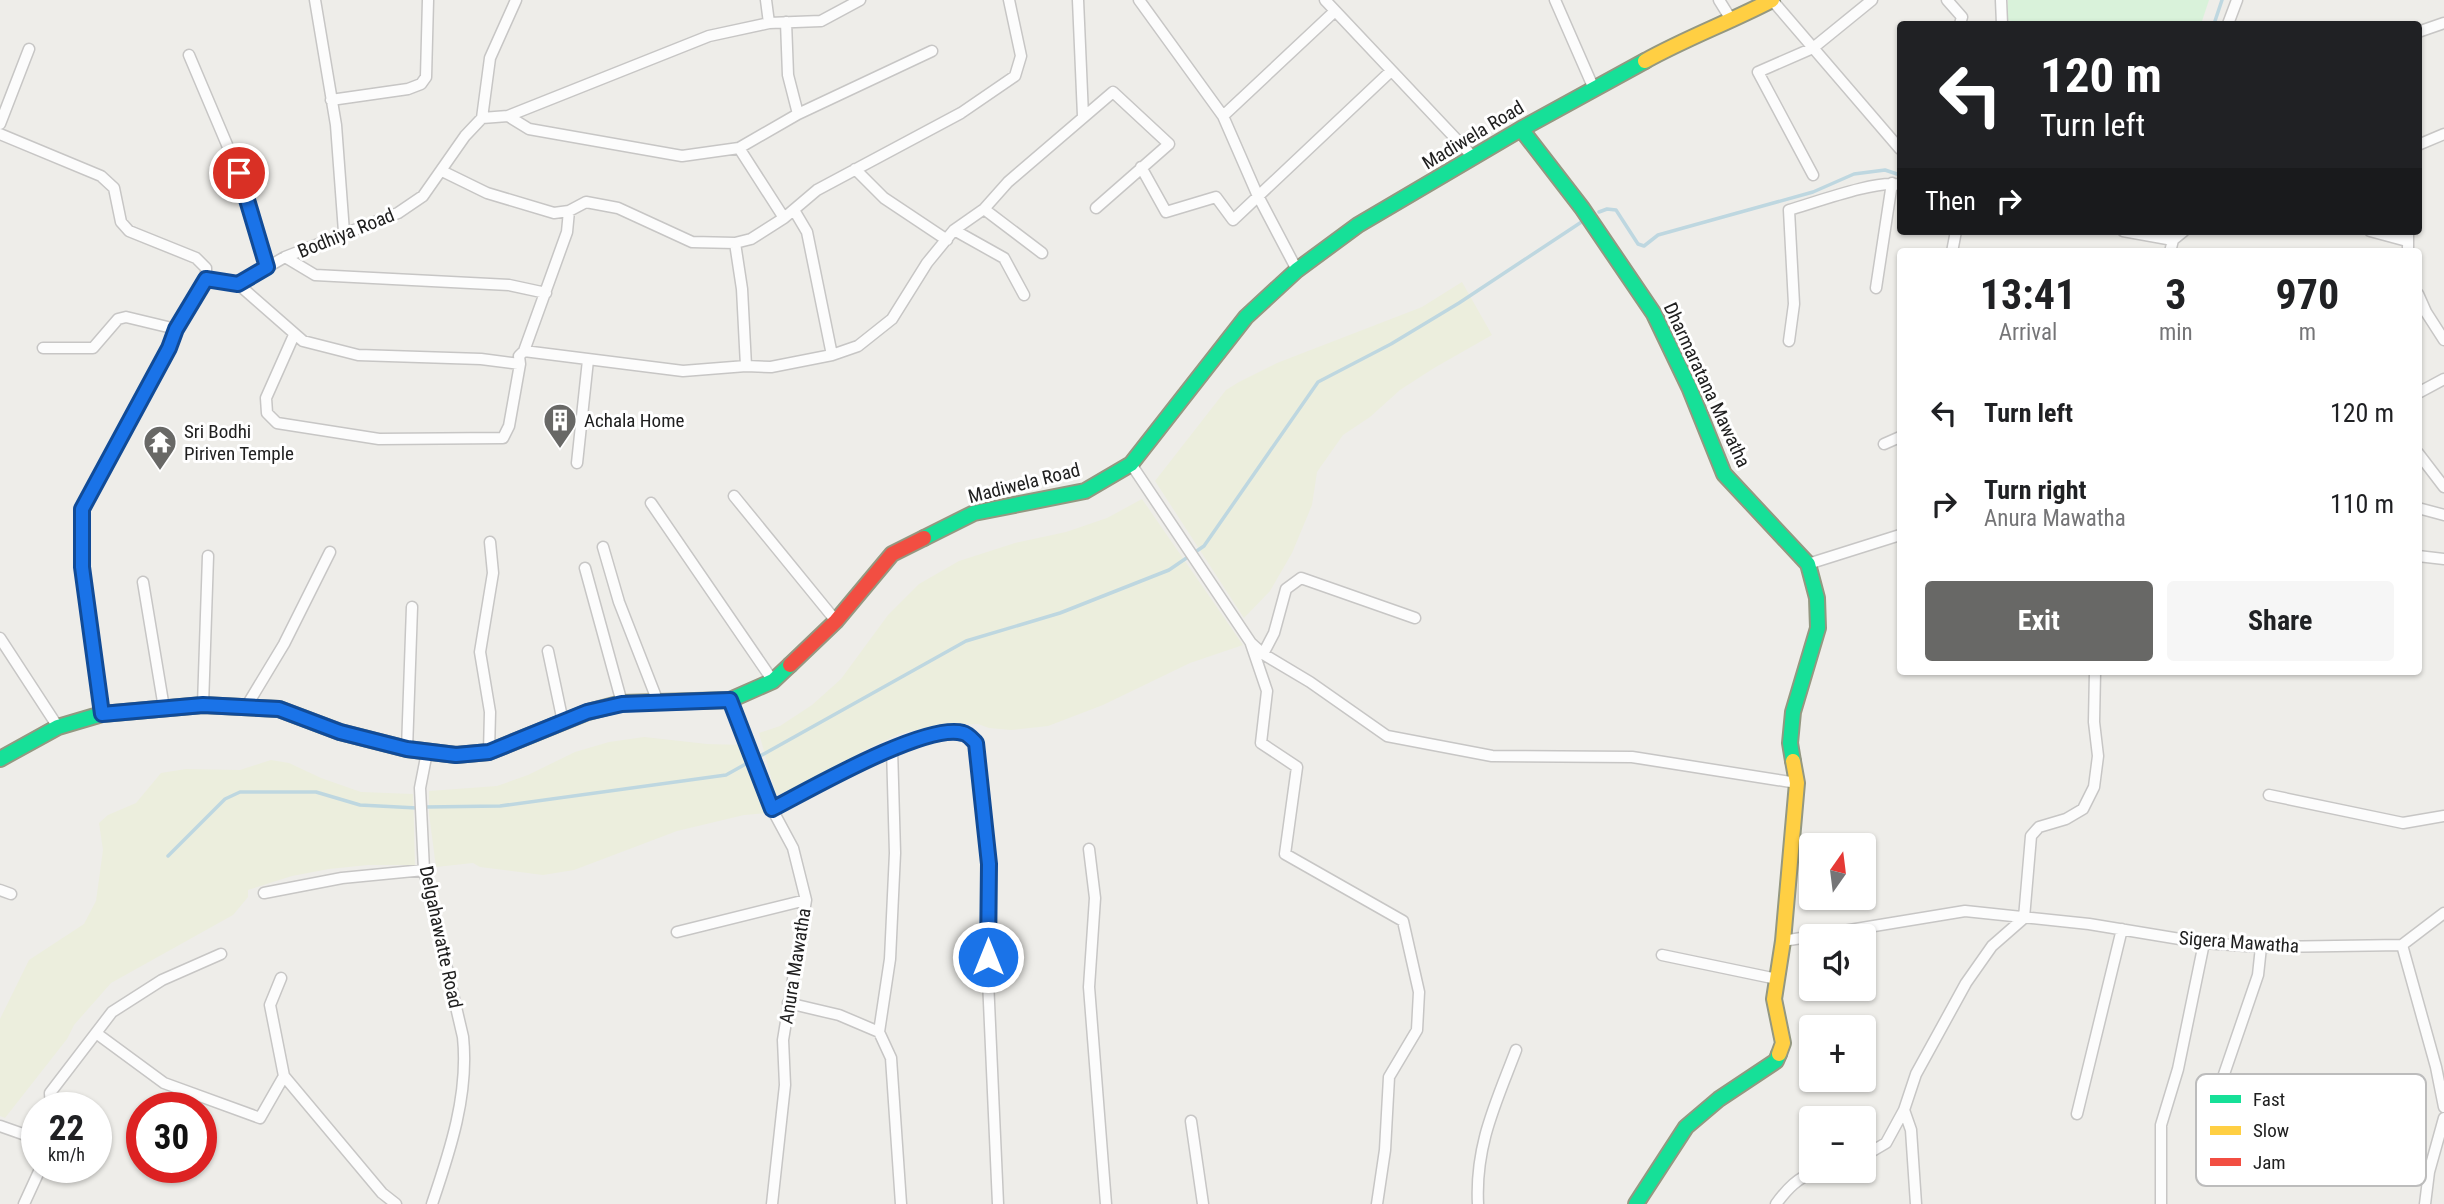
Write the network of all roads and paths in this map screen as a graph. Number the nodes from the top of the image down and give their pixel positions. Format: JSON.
{"nodes":[{"id":1,"x":315,"y":0,"type":"edge"},
{"id":2,"x":428,"y":0,"type":"edge"},
{"id":3,"x":516,"y":0,"type":"edge"},
{"id":4,"x":766,"y":0,"type":"edge"},
{"id":5,"x":860,"y":0,"type":"edge"},
{"id":6,"x":1009,"y":0,"type":"edge"},
{"id":7,"x":1078,"y":0,"type":"edge"},
{"id":8,"x":1139,"y":0,"type":"edge"},
{"id":9,"x":1325,"y":0,"type":"edge"},
{"id":10,"x":1555,"y":0,"type":"edge"},
{"id":11,"x":1719,"y":0,"type":"edge"},
{"id":12,"x":1772,"y":0,"type":"edge"},
{"id":13,"x":1872,"y":0,"type":"edge"},
{"id":14,"x":1947,"y":0,"type":"edge"},
{"id":15,"x":2001,"y":0,"type":"edge"},
{"id":16,"x":2236,"y":0,"type":"edge"},
{"id":17,"x":1335,"y":10,"type":"junction"},
{"id":18,"x":1732,"y":21,"type":"junction"},
{"id":19,"x":1961,"y":21,"type":"edge"},
{"id":20,"x":2002,"y":21,"type":"edge"},
{"id":21,"x":2229,"y":21,"type":"edge"},
{"id":22,"x":786,"y":22,"type":"junction"},
{"id":23,"x":769,"y":23,"type":"junction"},
{"id":24,"x":2444,"y":23,"type":"edge"},
{"id":25,"x":2422,"y":31,"type":"edge"},
{"id":26,"x":1813,"y":48,"type":"junction"},
{"id":27,"x":29,"y":49,"type":"dead end"},
{"id":28,"x":932,"y":51,"type":"dead end"},
{"id":29,"x":189,"y":55,"type":"dead end"},
{"id":30,"x":1391,"y":71,"type":"junction"},
{"id":31,"x":1594,"y":89,"type":"junction"},
{"id":32,"x":331,"y":100,"type":"junction"},
{"id":33,"x":797,"y":114,"type":"junction"},
{"id":34,"x":508,"y":116,"type":"junction"},
{"id":35,"x":1083,"y":116,"type":"junction"},
{"id":36,"x":1223,"y":116,"type":"junction"},
{"id":37,"x":482,"y":118,"type":"junction"},
{"id":38,"x":0,"y":124,"type":"edge"},
{"id":39,"x":1521,"y":129,"type":"junction"},
{"id":40,"x":0,"y":134,"type":"edge"},
{"id":41,"x":2444,"y":134,"type":"edge"},
{"id":42,"x":2422,"y":143,"type":"edge"},
{"id":43,"x":1897,"y":146,"type":"edge"},
{"id":44,"x":739,"y":148,"type":"junction"},
{"id":45,"x":1474,"y":158,"type":"junction"},
{"id":46,"x":1141,"y":167,"type":"junction"},
{"id":47,"x":855,"y":169,"type":"junction"},
{"id":48,"x":442,"y":171,"type":"junction"},
{"id":49,"x":1812,"y":175,"type":"dead end"},
{"id":50,"x":1896,"y":184,"type":"edge"},
{"id":51,"x":1257,"y":194,"type":"junction"},
{"id":52,"x":1096,"y":208,"type":"dead end"},
{"id":53,"x":984,"y":209,"type":"junction"},
{"id":54,"x":794,"y":210,"type":"junction"},
{"id":55,"x":569,"y":211,"type":"junction"},
{"id":56,"x":784,"y":218,"type":"junction"},
{"id":57,"x":954,"y":230,"type":"junction"},
{"id":58,"x":344,"y":233,"type":"junction"},
{"id":59,"x":2145,"y":235,"type":"edge"},
{"id":60,"x":2179,"y":235,"type":"edge"},
{"id":61,"x":2385,"y":235,"type":"edge"},
{"id":62,"x":947,"y":240,"type":"junction"},
{"id":63,"x":2173,"y":240,"type":"junction"},
{"id":64,"x":2408,"y":241,"type":"edge"},
{"id":65,"x":735,"y":243,"type":"junction"},
{"id":66,"x":2171,"y":248,"type":"edge"},
{"id":67,"x":1042,"y":253,"type":"dead end"},
{"id":68,"x":285,"y":257,"type":"junction"},
{"id":69,"x":267,"y":267,"type":"junction"},
{"id":70,"x":1297,"y":270,"type":"junction"},
{"id":71,"x":206,"y":279,"type":"junction"},
{"id":72,"x":238,"y":284,"type":"junction"},
{"id":73,"x":1876,"y":288,"type":"dead end"},
{"id":74,"x":545,"y":293,"type":"junction"},
{"id":75,"x":1024,"y":295,"type":"dead end"},
{"id":76,"x":2422,"y":314,"type":"edge"},
{"id":77,"x":176,"y":329,"type":"junction"},
{"id":78,"x":294,"y":335,"type":"junction"},
{"id":79,"x":2444,"y":340,"type":"edge"},
{"id":80,"x":1789,"y":341,"type":"dead end"},
{"id":81,"x":43,"y":348,"type":"dead end"},
{"id":82,"x":524,"y":351,"type":"junction"},
{"id":83,"x":832,"y":355,"type":"junction"},
{"id":84,"x":588,"y":360,"type":"junction"},
{"id":85,"x":520,"y":364,"type":"junction"},
{"id":86,"x":746,"y":366,"type":"junction"},
{"id":87,"x":2444,"y":379,"type":"edge"},
{"id":88,"x":2422,"y":391,"type":"edge"},
{"id":89,"x":1897,"y":438,"type":"edge"},
{"id":90,"x":1884,"y":444,"type":"dead end"},
{"id":91,"x":2422,"y":458,"type":"edge"},
{"id":92,"x":577,"y":463,"type":"dead end"},
{"id":93,"x":1131,"y":464,"type":"junction"},
{"id":94,"x":2444,"y":487,"type":"edge"},
{"id":95,"x":734,"y":496,"type":"dead end"},
{"id":96,"x":651,"y":503,"type":"dead end"},
{"id":97,"x":2422,"y":510,"type":"edge"},
{"id":98,"x":2444,"y":515,"type":"edge"},
{"id":99,"x":1897,"y":536,"type":"edge"},
{"id":100,"x":490,"y":542,"type":"dead end"},
{"id":101,"x":603,"y":547,"type":"dead end"},
{"id":102,"x":330,"y":552,"type":"dead end"},
{"id":103,"x":208,"y":556,"type":"dead end"},
{"id":104,"x":2422,"y":556,"type":"edge"},
{"id":105,"x":2444,"y":559,"type":"edge"},
{"id":106,"x":1808,"y":564,"type":"junction"},
{"id":107,"x":585,"y":568,"type":"dead end"},
{"id":108,"x":143,"y":582,"type":"dead end"},
{"id":109,"x":412,"y":607,"type":"dead end"},
{"id":110,"x":1415,"y":618,"type":"dead end"},
{"id":111,"x":836,"y":621,"type":"junction"},
{"id":112,"x":0,"y":638,"type":"edge"},
{"id":113,"x":1251,"y":643,"type":"junction"},
{"id":114,"x":548,"y":651,"type":"dead end"},
{"id":115,"x":1263,"y":654,"type":"junction"},
{"id":116,"x":2095,"y":675,"type":"edge"},
{"id":117,"x":773,"y":681,"type":"junction"},
{"id":118,"x":730,"y":700,"type":"junction"},
{"id":119,"x":657,"y":702,"type":"junction"},
{"id":120,"x":622,"y":704,"type":"junction"},
{"id":121,"x":203,"y":705,"type":"junction"},
{"id":122,"x":246,"y":707,"type":"junction"},
{"id":123,"x":164,"y":708,"type":"junction"},
{"id":124,"x":102,"y":714,"type":"junction"},
{"id":125,"x":563,"y":722,"type":"junction"},
{"id":126,"x":58,"y":727,"type":"junction"},
{"id":127,"x":892,"y":748,"type":"junction"},
{"id":128,"x":407,"y":749,"type":"junction"},
{"id":129,"x":427,"y":752,"type":"junction"},
{"id":130,"x":489,"y":752,"type":"junction"},
{"id":131,"x":0,"y":759,"type":"edge"},
{"id":132,"x":1797,"y":783,"type":"junction"},
{"id":133,"x":2269,"y":796,"type":"dead end"},
{"id":134,"x":772,"y":809,"type":"junction"},
{"id":135,"x":2444,"y":816,"type":"edge"},
{"id":136,"x":1089,"y":849,"type":"dead end"},
{"id":137,"x":424,"y":870,"type":"junction"},
{"id":138,"x":0,"y":890,"type":"edge"},
{"id":139,"x":264,"y":892,"type":"dead end"},
{"id":140,"x":11,"y":894,"type":"dead end"},
{"id":141,"x":806,"y":900,"type":"junction"},
{"id":142,"x":2444,"y":913,"type":"edge"},
{"id":143,"x":2024,"y":918,"type":"junction"},
{"id":144,"x":2122,"y":929,"type":"junction"},
{"id":145,"x":677,"y":933,"type":"dead end"},
{"id":146,"x":1783,"y":941,"type":"junction"},
{"id":147,"x":2204,"y":943,"type":"junction"},
{"id":148,"x":2402,"y":945,"type":"junction"},
{"id":149,"x":2262,"y":947,"type":"junction"},
{"id":150,"x":221,"y":954,"type":"dead end"},
{"id":151,"x":1662,"y":955,"type":"dead end"},
{"id":152,"x":281,"y":978,"type":"dead end"},
{"id":153,"x":1777,"y":979,"type":"junction"},
{"id":154,"x":788,"y":1003,"type":"junction"},
{"id":155,"x":879,"y":1032,"type":"junction"},
{"id":156,"x":96,"y":1033,"type":"junction"},
{"id":157,"x":1516,"y":1050,"type":"dead end"},
{"id":158,"x":2440,"y":1068,"type":"edge"},
{"id":159,"x":2224,"y":1074,"type":"edge"},
{"id":160,"x":284,"y":1076,"type":"junction"},
{"id":161,"x":51,"y":1092,"type":"edge"},
{"id":162,"x":2444,"y":1107,"type":"edge"},
{"id":163,"x":1904,"y":1110,"type":"junction"},
{"id":164,"x":2077,"y":1114,"type":"dead end"},
{"id":165,"x":2444,"y":1118,"type":"edge"},
{"id":166,"x":1191,"y":1121,"type":"dead end"},
{"id":167,"x":0,"y":1126,"type":"edge"},
{"id":168,"x":21,"y":1133,"type":"edge"},
{"id":169,"x":1876,"y":1149,"type":"edge"},
{"id":170,"x":2426,"y":1172,"type":"edge"},
{"id":171,"x":2429,"y":1172,"type":"junction"},
{"id":172,"x":1799,"y":1179,"type":"edge"},
{"id":173,"x":34,"y":1183,"type":"edge"},
{"id":174,"x":24,"y":1204,"type":"edge"},
{"id":175,"x":396,"y":1204,"type":"edge"},
{"id":176,"x":432,"y":1204,"type":"edge"},
{"id":177,"x":772,"y":1204,"type":"edge"},
{"id":178,"x":901,"y":1204,"type":"edge"},
{"id":179,"x":998,"y":1204,"type":"edge"},
{"id":180,"x":1105,"y":1204,"type":"edge"},
{"id":181,"x":1203,"y":1204,"type":"edge"},
{"id":182,"x":1377,"y":1204,"type":"edge"},
{"id":183,"x":1478,"y":1204,"type":"edge"},
{"id":184,"x":1636,"y":1204,"type":"edge"},
{"id":185,"x":1776,"y":1204,"type":"edge"},
{"id":186,"x":1916,"y":1204,"type":"edge"},
{"id":187,"x":2161,"y":1204,"type":"edge"},
{"id":188,"x":2425,"y":1204,"type":"edge"}],
"edges":[{"from":1,"to":32,"type":"street"},
{"from":2,"to":32,"type":"street"},
{"from":3,"to":37,"type":"street"},
{"from":4,"to":23,"type":"street"},
{"from":5,"to":22,"type":"street"},
{"from":6,"to":47,"type":"street"},
{"from":7,"to":35,"type":"street"},
{"from":8,"to":36,"type":"street"},
{"from":9,"to":17,"type":"street"},
{"from":10,"to":31,"type":"street"},
{"from":11,"to":18,"type":"street"},
{"from":12,"to":18,"type":"main road","name":"Madiwela Road"},
{"from":12,"to":26,"type":"street"},
{"from":13,"to":26,"type":"street"},
{"from":14,"to":19,"type":"street"},
{"from":15,"to":20,"type":"street"},
{"from":16,"to":21,"type":"street"},
{"from":17,"to":30,"type":"street"},
{"from":17,"to":36,"type":"street"},
{"from":18,"to":31,"type":"main road","name":"Madiwela Road"},
{"from":22,"to":23,"type":"street"},
{"from":22,"to":33,"type":"street"},
{"from":23,"to":34,"type":"street"},
{"from":24,"to":25,"type":"street"},
{"from":26,"to":43,"type":"street"},
{"from":26,"to":49,"type":"street"},
{"from":27,"to":38,"type":"street"},
{"from":28,"to":33,"type":"street"},
{"from":29,"to":69,"type":"street"},
{"from":30,"to":45,"type":"street"},
{"from":30,"to":51,"type":"street"},
{"from":31,"to":39,"type":"main road","name":"Madiwela Road"},
{"from":32,"to":58,"type":"street"},
{"from":33,"to":44,"type":"street"},
{"from":34,"to":37,"type":"street"},
{"from":34,"to":44,"type":"street"},
{"from":35,"to":46,"type":"street"},
{"from":35,"to":53,"type":"street"},
{"from":36,"to":51,"type":"street"},
{"from":37,"to":48,"type":"street","name":"Bodhiya Road"},
{"from":39,"to":45,"type":"main road","name":"Madiwela Road"},
{"from":39,"to":106,"type":"main road","name":"Dharmaratana Mawatha"},
{"from":40,"to":71,"type":"street"},
{"from":41,"to":42,"type":"street"},
{"from":44,"to":56,"type":"street"},
{"from":45,"to":70,"type":"main road","name":"Madiwela Road"},
{"from":46,"to":51,"type":"street"},
{"from":46,"to":52,"type":"street"},
{"from":47,"to":54,"type":"street"},
{"from":47,"to":62,"type":"street"},
{"from":48,"to":55,"type":"street"},
{"from":48,"to":58,"type":"street","name":"Bodhiya Road"},
{"from":50,"to":73,"type":"street"},
{"from":50,"to":80,"type":"street"},
{"from":51,"to":70,"type":"street"},
{"from":53,"to":57,"type":"street"},
{"from":53,"to":67,"type":"street"},
{"from":54,"to":56,"type":"street"},
{"from":54,"to":83,"type":"street"},
{"from":55,"to":65,"type":"street"},
{"from":55,"to":74,"type":"street"},
{"from":56,"to":65,"type":"street"},
{"from":57,"to":62,"type":"street"},
{"from":57,"to":75,"type":"street"},
{"from":58,"to":68,"type":"street","name":"Bodhiya Road"},
{"from":59,"to":63,"type":"street"},
{"from":60,"to":63,"type":"street"},
{"from":61,"to":64,"type":"street"},
{"from":62,"to":83,"type":"street"},
{"from":63,"to":66,"type":"street"},
{"from":65,"to":86,"type":"street"},
{"from":68,"to":69,"type":"street","name":"Bodhiya Road"},
{"from":68,"to":74,"type":"street"},
{"from":69,"to":72,"type":"street","name":"Bodhiya Road"},
{"from":70,"to":93,"type":"main road","name":"Madiwela Road"},
{"from":71,"to":72,"type":"street"},
{"from":71,"to":77,"type":"street"},
{"from":72,"to":78,"type":"street"},
{"from":74,"to":82,"type":"street"},
{"from":76,"to":79,"type":"street"},
{"from":77,"to":81,"type":"street"},
{"from":77,"to":124,"type":"street"},
{"from":78,"to":85,"type":"street"},
{"from":78,"to":85,"type":"street"},
{"from":82,"to":84,"type":"street"},
{"from":82,"to":85,"type":"street"},
{"from":83,"to":86,"type":"street"},
{"from":84,"to":86,"type":"street"},
{"from":84,"to":92,"type":"street"},
{"from":87,"to":88,"type":"street"},
{"from":89,"to":90,"type":"street"},
{"from":91,"to":94,"type":"street"},
{"from":93,"to":111,"type":"main road","name":"Madiwela Road"},
{"from":93,"to":113,"type":"street"},
{"from":95,"to":111,"type":"street"},
{"from":96,"to":117,"type":"street"},
{"from":97,"to":98,"type":"street"},
{"from":99,"to":106,"type":"street"},
{"from":100,"to":130,"type":"street"},
{"from":101,"to":119,"type":"street"},
{"from":102,"to":122,"type":"street"},
{"from":103,"to":121,"type":"street"},
{"from":104,"to":105,"type":"street"},
{"from":106,"to":132,"type":"main road","name":"Dharmaratana Mawatha"},
{"from":107,"to":120,"type":"street"},
{"from":108,"to":123,"type":"street"},
{"from":109,"to":128,"type":"street"},
{"from":110,"to":115,"type":"street"},
{"from":111,"to":117,"type":"main road","name":"Madiwela Road"},
{"from":112,"to":126,"type":"street"},
{"from":113,"to":115,"type":"street"},
{"from":113,"to":182,"type":"street"},
{"from":114,"to":125,"type":"street"},
{"from":115,"to":132,"type":"street"},
{"from":116,"to":143,"type":"street"},
{"from":117,"to":118,"type":"main road","name":"Madiwela Road"},
{"from":118,"to":119,"type":"main road","name":"Madiwela Road"},
{"from":118,"to":134,"type":"street","name":"Anura Mawatha"},
{"from":119,"to":120,"type":"main road","name":"Madiwela Road"},
{"from":120,"to":125,"type":"main road","name":"Madiwela Road"},
{"from":121,"to":122,"type":"main road","name":"Madiwela Road"},
{"from":121,"to":123,"type":"main road","name":"Madiwela Road"},
{"from":122,"to":128,"type":"main road","name":"Madiwela Road"},
{"from":123,"to":124,"type":"main road","name":"Madiwela Road"},
{"from":124,"to":126,"type":"main road","name":"Madiwela Road"},
{"from":125,"to":130,"type":"main road","name":"Madiwela Road"},
{"from":126,"to":131,"type":"main road","name":"Madiwela Road"},
{"from":127,"to":134,"type":"street"},
{"from":127,"to":155,"type":"street"},
{"from":127,"to":179,"type":"street"},
{"from":128,"to":129,"type":"main road","name":"Madiwela Road"},
{"from":129,"to":130,"type":"main road","name":"Madiwela Road"},
{"from":129,"to":137,"type":"street","name":"Delgahawatte Road"},
{"from":132,"to":146,"type":"main road","name":"Dharmaratana Mawatha"},
{"from":133,"to":135,"type":"street"},
{"from":134,"to":141,"type":"street","name":"Anura Mawatha"},
{"from":136,"to":180,"type":"street"},
{"from":137,"to":139,"type":"street"},
{"from":137,"to":176,"type":"street","name":"Delgahawatte Road"},
{"from":138,"to":140,"type":"street"},
{"from":141,"to":145,"type":"street"},
{"from":141,"to":154,"type":"street","name":"Anura Mawatha"},
{"from":142,"to":148,"type":"street"},
{"from":143,"to":144,"type":"street","name":"Sigera Mawatha"},
{"from":143,"to":146,"type":"street","name":"Sigera Mawatha"},
{"from":143,"to":163,"type":"street"},
{"from":144,"to":147,"type":"street","name":"Sigera Mawatha"},
{"from":144,"to":164,"type":"street"},
{"from":146,"to":153,"type":"main road","name":"Dharmaratana Mawatha"},
{"from":147,"to":149,"type":"street","name":"Sigera Mawatha"},
{"from":147,"to":187,"type":"street"},
{"from":148,"to":149,"type":"street","name":"Sigera Mawatha"},
{"from":148,"to":158,"type":"street"},
{"from":149,"to":159,"type":"street"},
{"from":150,"to":156,"type":"street"},
{"from":151,"to":153,"type":"street"},
{"from":152,"to":160,"type":"street"},
{"from":153,"to":184,"type":"main road","name":"Dharmaratana Mawatha"},
{"from":154,"to":155,"type":"street"},
{"from":154,"to":177,"type":"street","name":"Anura Mawatha"},
{"from":155,"to":178,"type":"street"},
{"from":156,"to":160,"type":"street"},
{"from":156,"to":161,"type":"street"},
{"from":157,"to":183,"type":"street"},
{"from":158,"to":162,"type":"street"},
{"from":160,"to":175,"type":"street"},
{"from":163,"to":169,"type":"street"},
{"from":163,"to":186,"type":"street"},
{"from":165,"to":171,"type":"street"},
{"from":166,"to":181,"type":"street"},
{"from":167,"to":168,"type":"street"},
{"from":170,"to":171,"type":"street"},
{"from":171,"to":188,"type":"street"},
{"from":172,"to":185,"type":"street"},
{"from":173,"to":174,"type":"street"}]}
